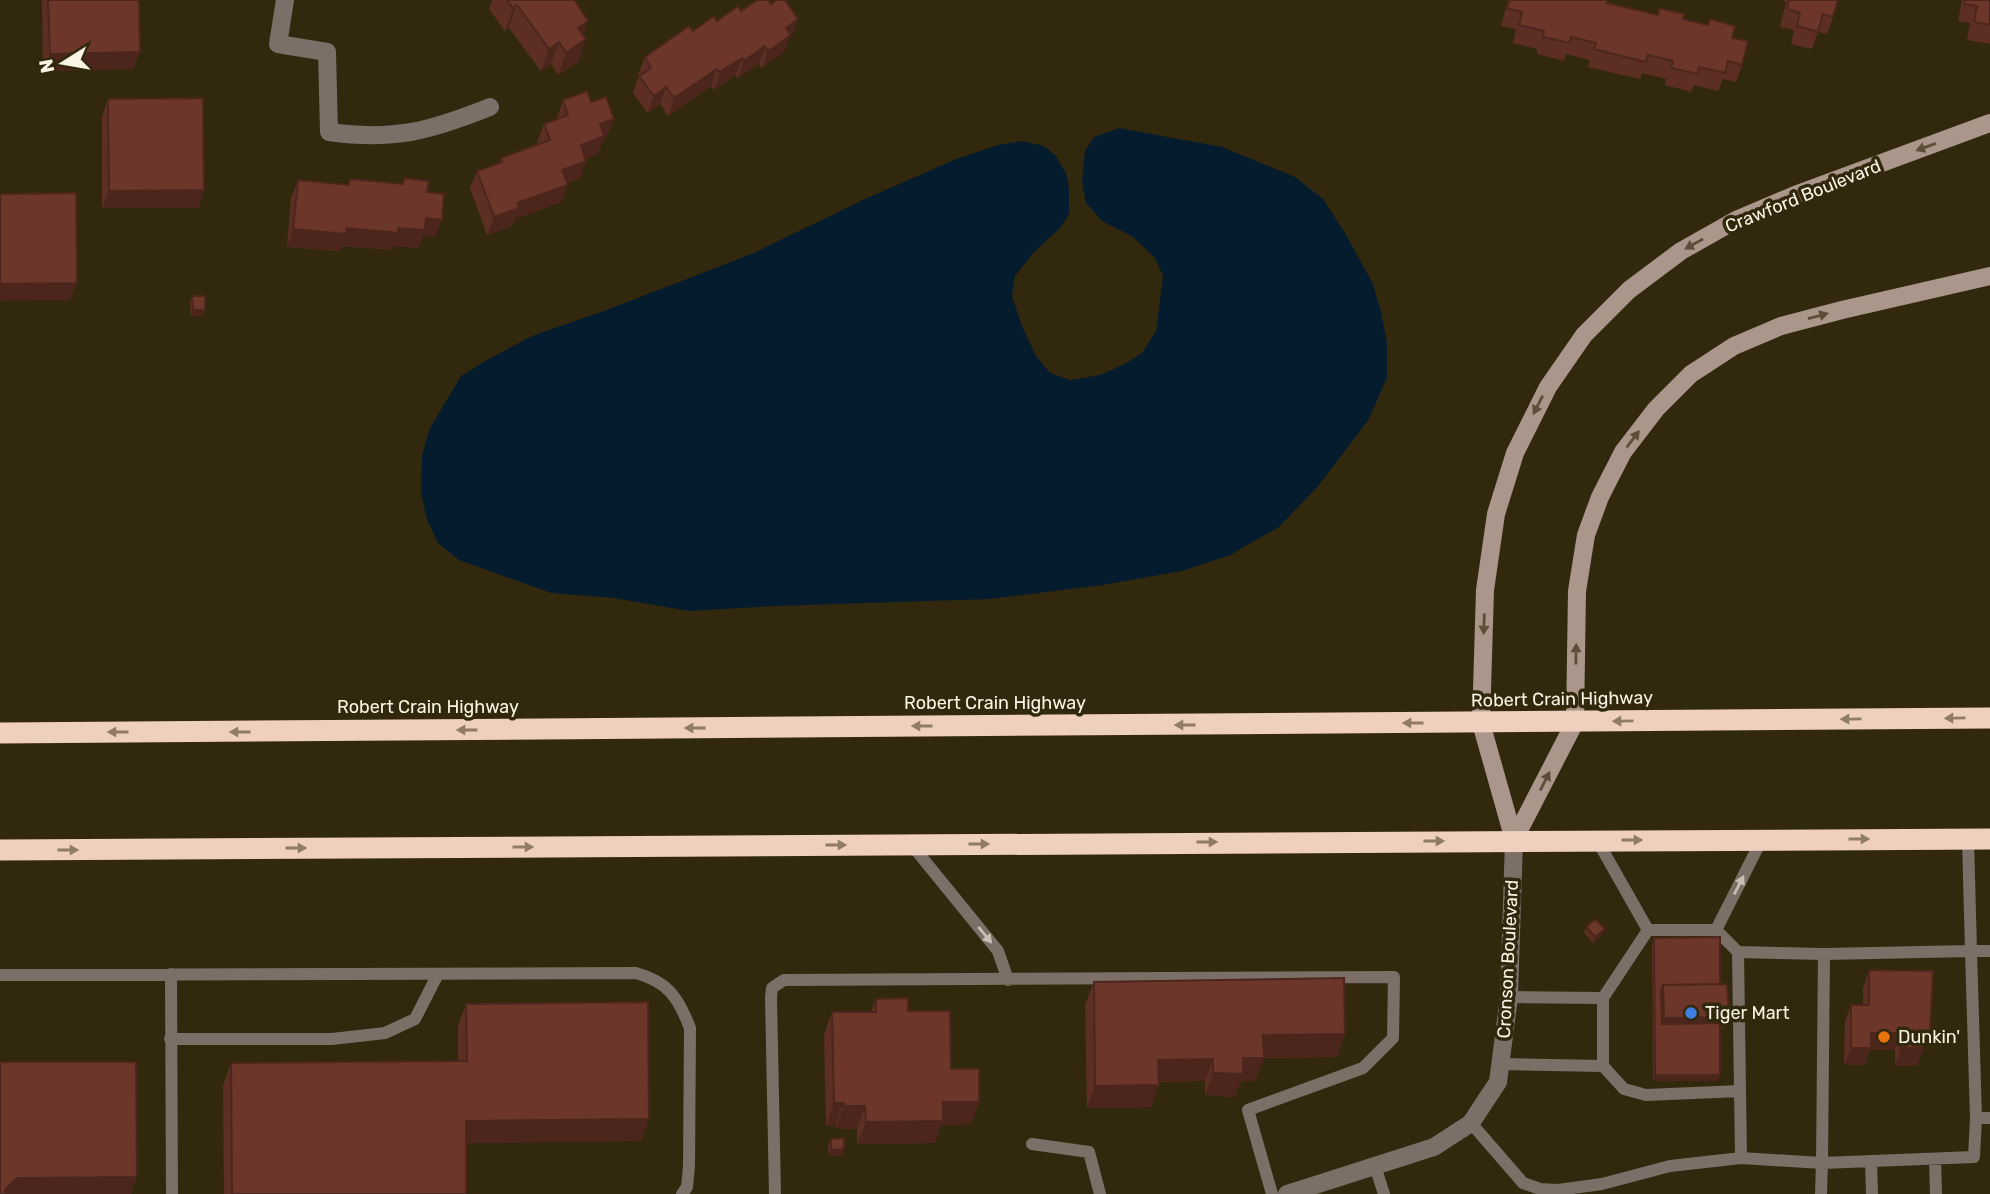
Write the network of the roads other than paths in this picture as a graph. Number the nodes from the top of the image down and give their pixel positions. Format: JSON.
{"nodes":[{"id":1,"x":285,"y":0,"type":"edge"},
{"id":2,"x":490,"y":107,"type":"dead end"},
{"id":3,"x":1990,"y":123,"type":"edge"},
{"id":4,"x":1990,"y":276,"type":"edge"},
{"id":5,"x":1990,"y":718,"type":"edge"},
{"id":6,"x":1575,"y":722,"type":"junction"},
{"id":7,"x":1481,"y":723,"type":"junction"},
{"id":8,"x":3,"y":731,"type":"edge"},
{"id":9,"x":1762,"y":839,"type":"junction"},
{"id":10,"x":1979,"y":839,"type":"edge"},
{"id":11,"x":1514,"y":840,"type":"junction"},
{"id":12,"x":1597,"y":840,"type":"junction"},
{"id":13,"x":911,"y":844,"type":"junction"},
{"id":14,"x":0,"y":850,"type":"edge"},
{"id":15,"x":1648,"y":930,"type":"junction"},
{"id":16,"x":1716,"y":930,"type":"junction"},
{"id":17,"x":1971,"y":951,"type":"junction"},
{"id":18,"x":1990,"y":951,"type":"edge"},
{"id":19,"x":1738,"y":952,"type":"junction"},
{"id":20,"x":1824,"y":954,"type":"junction"},
{"id":21,"x":171,"y":974,"type":"junction"},
{"id":22,"x":438,"y":974,"type":"junction"},
{"id":23,"x":0,"y":975,"type":"edge"},
{"id":24,"x":1008,"y":980,"type":"junction"},
{"id":25,"x":1509,"y":997,"type":"junction"},
{"id":26,"x":1603,"y":998,"type":"junction"},
{"id":27,"x":170,"y":1040,"type":"junction"},
{"id":28,"x":1500,"y":1064,"type":"junction"},
{"id":29,"x":1603,"y":1066,"type":"junction"},
{"id":30,"x":1740,"y":1091,"type":"junction"},
{"id":31,"x":1976,"y":1118,"type":"junction"},
{"id":32,"x":1990,"y":1118,"type":"edge"},
{"id":33,"x":1471,"y":1123,"type":"junction"},
{"id":34,"x":1031,"y":1144,"type":"dead end"},
{"id":35,"x":1741,"y":1158,"type":"junction"},
{"id":36,"x":1935,"y":1159,"type":"junction"},
{"id":37,"x":1871,"y":1161,"type":"junction"},
{"id":38,"x":1822,"y":1163,"type":"junction"},
{"id":39,"x":1375,"y":1166,"type":"junction"},
{"id":40,"x":1520,"y":1188,"type":"edge"},
{"id":41,"x":172,"y":1194,"type":"edge"},
{"id":42,"x":682,"y":1194,"type":"edge"},
{"id":43,"x":775,"y":1194,"type":"edge"},
{"id":44,"x":1100,"y":1194,"type":"edge"},
{"id":45,"x":1272,"y":1194,"type":"edge"},
{"id":46,"x":1287,"y":1194,"type":"edge"},
{"id":47,"x":1384,"y":1194,"type":"edge"},
{"id":48,"x":1821,"y":1194,"type":"edge"},
{"id":49,"x":1872,"y":1194,"type":"edge"},
{"id":50,"x":1936,"y":1194,"type":"edge"}],
"edges":[{"from":1,"to":2,"type":"street"},
{"from":3,"to":7,"type":"street","name":"Crawford Boulevard","one_way":true},
{"from":6,"to":4,"type":"street","one_way":true},
{"from":5,"to":6,"type":"highway","name":"Robert Crain Highway","one_way":true},
{"from":6,"to":7,"type":"highway","name":"Robert Crain Highway"},
{"from":11,"to":6,"type":"street","one_way":true},
{"from":7,"to":8,"type":"highway","name":"Robert Crain Highway","one_way":true},
{"from":7,"to":11,"type":"street","name":"Crawford Boulevard"},
{"from":9,"to":10,"type":"highway","one_way":true},
{"from":12,"to":9,"type":"highway","one_way":true},
{"from":16,"to":9,"type":"lane","one_way":true},
{"from":10,"to":17,"type":"lane"},
{"from":11,"to":12,"type":"highway"},
{"from":13,"to":11,"type":"highway","one_way":true},
{"from":11,"to":25,"type":"street","name":"Cronson Boulevard"},
{"from":12,"to":15,"type":"lane"},
{"from":14,"to":13,"type":"highway","one_way":true},
{"from":13,"to":24,"type":"lane","one_way":true},
{"from":15,"to":16,"type":"lane"},
{"from":15,"to":26,"type":"lane"},
{"from":16,"to":19,"type":"lane"},
{"from":17,"to":18,"type":"lane"},
{"from":17,"to":20,"type":"lane"},
{"from":17,"to":31,"type":"lane"},
{"from":19,"to":20,"type":"lane"},
{"from":19,"to":30,"type":"lane"},
{"from":20,"to":38,"type":"lane"},
{"from":21,"to":22,"type":"lane"},
{"from":21,"to":23,"type":"lane"},
{"from":21,"to":27,"type":"lane"},
{"from":22,"to":27,"type":"lane"},
{"from":22,"to":42,"type":"lane"},
{"from":24,"to":43,"type":"lane"},
{"from":24,"to":45,"type":"lane"},
{"from":25,"to":26,"type":"lane"},
{"from":25,"to":28,"type":"street","name":"Cronson Boulevard"},
{"from":26,"to":29,"type":"lane"},
{"from":27,"to":41,"type":"lane"},
{"from":28,"to":29,"type":"lane"},
{"from":28,"to":33,"type":"street","name":"Cronson Boulevard"},
{"from":29,"to":30,"type":"lane"},
{"from":30,"to":35,"type":"lane"},
{"from":31,"to":32,"type":"lane"},
{"from":31,"to":36,"type":"lane"},
{"from":33,"to":39,"type":"street","name":"Cronson Boulevard"},
{"from":33,"to":40,"type":"lane"},
{"from":34,"to":44,"type":"lane"},
{"from":35,"to":38,"type":"lane"},
{"from":35,"to":40,"type":"lane"},
{"from":36,"to":37,"type":"lane"},
{"from":36,"to":50,"type":"lane"},
{"from":37,"to":38,"type":"lane"},
{"from":37,"to":49,"type":"lane"},
{"from":38,"to":48,"type":"lane"},
{"from":39,"to":46,"type":"street","name":"Cronson Boulevard"},
{"from":39,"to":47,"type":"lane"}]}
